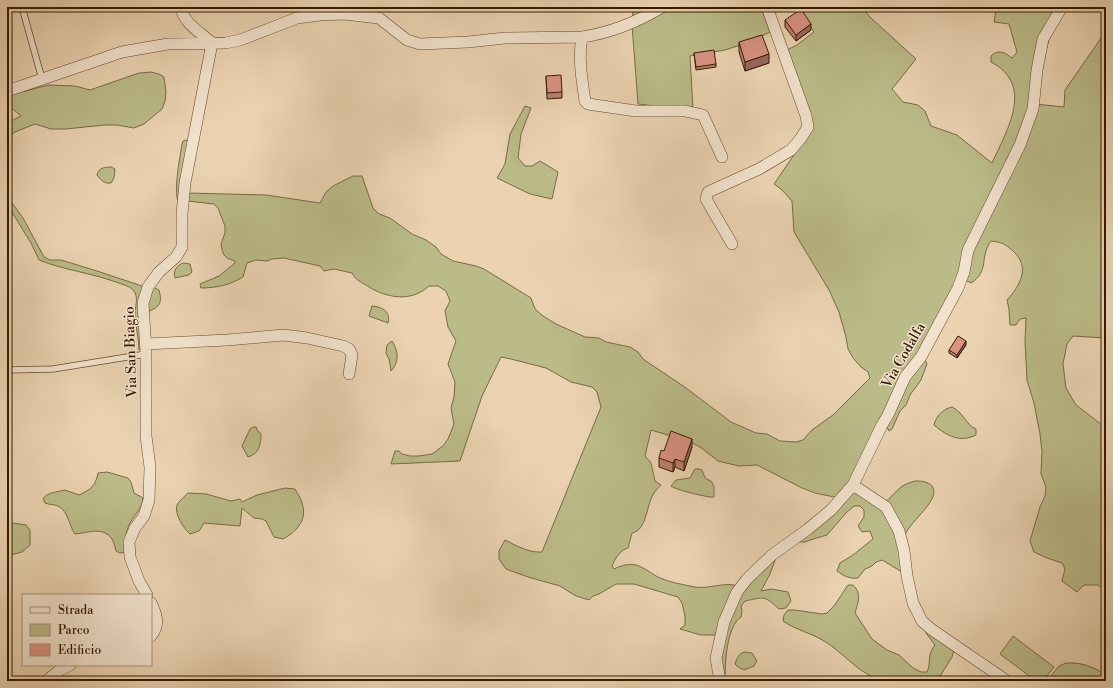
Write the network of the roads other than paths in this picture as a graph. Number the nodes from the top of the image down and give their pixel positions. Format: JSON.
{"nodes":[{"id":1,"x":22,"y":7,"type":"edge"},
{"id":2,"x":181,"y":7,"type":"edge"},
{"id":3,"x":662,"y":7,"type":"edge"},
{"id":4,"x":767,"y":7,"type":"edge"},
{"id":5,"x":1062,"y":7,"type":"edge"},
{"id":6,"x":582,"y":37,"type":"junction"},
{"id":7,"x":212,"y":43,"type":"junction"},
{"id":8,"x":42,"y":79,"type":"junction"},
{"id":9,"x":7,"y":91,"type":"edge"},
{"id":10,"x":722,"y":157,"type":"dead end"},
{"id":11,"x":732,"y":244,"type":"dead end"},
{"id":12,"x":146,"y":348,"type":"junction"},
{"id":13,"x":7,"y":370,"type":"edge"},
{"id":14,"x":349,"y":374,"type":"dead end"},
{"id":15,"x":853,"y":485,"type":"junction"},
{"id":16,"x":146,"y":594,"type":"edge"},
{"id":17,"x":152,"y":605,"type":"edge"},
{"id":18,"x":152,"y":635,"type":"edge"},
{"id":19,"x":68,"y":666,"type":"edge"},
{"id":20,"x":46,"y":681,"type":"edge"},
{"id":21,"x":720,"y":681,"type":"edge"},
{"id":22,"x":1007,"y":681,"type":"edge"}],
"edges":[{"from":1,"to":8,"type":"lane"},
{"from":2,"to":7,"type":"street"},
{"from":3,"to":6,"type":"street"},
{"from":4,"to":11,"type":"street"},
{"from":5,"to":15,"type":"street","name":"Via Codalfa"},
{"from":6,"to":7,"type":"street"},
{"from":6,"to":10,"type":"street"},
{"from":7,"to":8,"type":"street"},
{"from":7,"to":12,"type":"street","name":"Via San Biagio"},
{"from":8,"to":9,"type":"street"},
{"from":12,"to":13,"type":"lane"},
{"from":12,"to":14,"type":"street"},
{"from":12,"to":16,"type":"street","name":"Via San Biagio"},
{"from":15,"to":21,"type":"street","name":"Via Codalfa"},
{"from":15,"to":22,"type":"street"},
{"from":17,"to":18,"type":"street"},
{"from":19,"to":20,"type":"street"}]}
